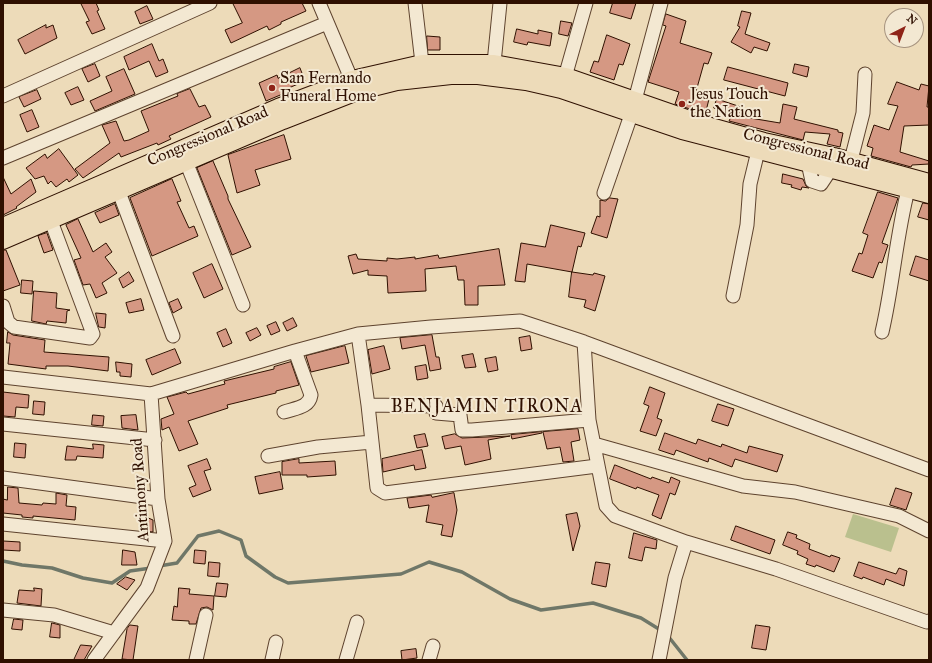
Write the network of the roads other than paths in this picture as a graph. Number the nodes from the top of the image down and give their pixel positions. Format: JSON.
{"nodes":[{"id":1,"x":210,"y":3,"type":"edge"},
{"id":2,"x":319,"y":3,"type":"edge"},
{"id":3,"x":415,"y":3,"type":"edge"},
{"id":4,"x":500,"y":3,"type":"edge"},
{"id":5,"x":586,"y":3,"type":"edge"},
{"id":6,"x":661,"y":3,"type":"edge"},
{"id":7,"x":327,"y":23,"type":"junction"},
{"id":8,"x":422,"y":63,"type":"junction"},
{"id":9,"x":494,"y":63,"type":"junction"},
{"id":10,"x":477,"y":69,"type":"junction"},
{"id":11,"x":865,"y":74,"type":"dead end"},
{"id":12,"x":564,"y":83,"type":"junction"},
{"id":13,"x":354,"y":86,"type":"junction"},
{"id":14,"x":3,"y":96,"type":"edge"},
{"id":15,"x":633,"y":108,"type":"junction"},
{"id":16,"x":181,"y":148,"type":"junction"},
{"id":17,"x":758,"y":152,"type":"junction"},
{"id":18,"x":809,"y":157,"type":"junction"},
{"id":19,"x":3,"y":158,"type":"edge"},
{"id":20,"x":851,"y":160,"type":"junction"},
{"id":21,"x":833,"y":162,"type":"junction"},
{"id":22,"x":187,"y":163,"type":"junction"},
{"id":23,"x":929,"y":182,"type":"edge"},
{"id":24,"x":908,"y":190,"type":"junction"},
{"id":25,"x":119,"y":192,"type":"junction"},
{"id":26,"x":604,"y":193,"type":"dead end"},
{"id":27,"x":929,"y":195,"type":"edge"},
{"id":28,"x":51,"y":220,"type":"junction"},
{"id":29,"x":4,"y":234,"type":"edge"},
{"id":30,"x":733,"y":296,"type":"dead end"},
{"id":31,"x":243,"y":305,"type":"dead end"},
{"id":32,"x":3,"y":306,"type":"edge"},
{"id":33,"x":882,"y":332,"type":"dead end"},
{"id":34,"x":358,"y":334,"type":"junction"},
{"id":35,"x":173,"y":336,"type":"dead end"},
{"id":36,"x":584,"y":342,"type":"junction"},
{"id":37,"x":295,"y":351,"type":"junction"},
{"id":38,"x":3,"y":377,"type":"edge"},
{"id":39,"x":152,"y":394,"type":"junction"},
{"id":40,"x":368,"y":405,"type":"junction"},
{"id":41,"x":284,"y":412,"type":"dead end"},
{"id":42,"x":589,"y":420,"type":"junction"},
{"id":43,"x":3,"y":424,"type":"edge"},
{"id":44,"x":154,"y":440,"type":"junction"},
{"id":45,"x":372,"y":442,"type":"junction"},
{"id":46,"x":594,"y":444,"type":"junction"},
{"id":47,"x":268,"y":456,"type":"dead end"},
{"id":48,"x":597,"y":466,"type":"junction"},
{"id":49,"x":929,"y":470,"type":"edge"},
{"id":50,"x":3,"y":478,"type":"edge"},
{"id":51,"x":158,"y":499,"type":"junction"},
{"id":52,"x":3,"y":524,"type":"edge"},
{"id":53,"x":929,"y":531,"type":"edge"},
{"id":54,"x":165,"y":541,"type":"junction"},
{"id":55,"x":686,"y":542,"type":"junction"},
{"id":56,"x":3,"y":610,"type":"edge"},
{"id":57,"x":206,"y":615,"type":"dead end"},
{"id":58,"x":929,"y":621,"type":"edge"},
{"id":59,"x":357,"y":622,"type":"dead end"},
{"id":60,"x":114,"y":633,"type":"junction"},
{"id":61,"x":276,"y":642,"type":"dead end"},
{"id":62,"x":433,"y":646,"type":"dead end"},
{"id":63,"x":94,"y":660,"type":"edge"},
{"id":64,"x":196,"y":660,"type":"edge"},
{"id":65,"x":272,"y":660,"type":"edge"},
{"id":66,"x":346,"y":660,"type":"edge"},
{"id":67,"x":429,"y":660,"type":"edge"},
{"id":68,"x":659,"y":660,"type":"edge"}],
"edges":[{"from":1,"to":14,"type":"street"},
{"from":2,"to":7,"type":"street"},
{"from":3,"to":8,"type":"street"},
{"from":4,"to":9,"type":"street"},
{"from":5,"to":12,"type":"street"},
{"from":6,"to":15,"type":"street"},
{"from":7,"to":13,"type":"street"},
{"from":7,"to":19,"type":"street"},
{"from":8,"to":10,"type":"main road","name":"Congressional Road"},
{"from":8,"to":13,"type":"main road","name":"Congressional Road"},
{"from":9,"to":10,"type":"main road","name":"Congressional Road"},
{"from":9,"to":12,"type":"main road","name":"Congressional Road"},
{"from":10,"to":12,"type":"main road","name":"Congressional Road"},
{"from":10,"to":13,"type":"main road","name":"Congressional Road"},
{"from":11,"to":20,"type":"street"},
{"from":12,"to":15,"type":"main road","name":"Congressional Road"},
{"from":13,"to":16,"type":"main road","name":"Congressional Road"},
{"from":13,"to":22,"type":"main road","name":"Congressional Road"},
{"from":15,"to":17,"type":"main road","name":"Congressional Road"},
{"from":15,"to":18,"type":"main road","name":"Congressional Road"},
{"from":15,"to":26,"type":"street"},
{"from":16,"to":22,"type":"street"},
{"from":16,"to":29,"type":"main road","name":"Congressional Road"},
{"from":17,"to":18,"type":"main road","name":"Congressional Road"},
{"from":17,"to":30,"type":"street"},
{"from":18,"to":21,"type":"main road","name":"Congressional Road"},
{"from":18,"to":21,"type":"street"},
{"from":20,"to":21,"type":"main road","name":"Congressional Road"},
{"from":20,"to":23,"type":"main road","name":"Congressional Road"},
{"from":21,"to":24,"type":"main road","name":"Congressional Road"},
{"from":22,"to":25,"type":"main road","name":"Congressional Road"},
{"from":22,"to":31,"type":"street"},
{"from":24,"to":27,"type":"main road","name":"Congressional Road"},
{"from":24,"to":33,"type":"street"},
{"from":25,"to":28,"type":"main road","name":"Congressional Road"},
{"from":25,"to":35,"type":"street"},
{"from":28,"to":29,"type":"main road","name":"Congressional Road"},
{"from":28,"to":32,"type":"street"},
{"from":34,"to":36,"type":"street"},
{"from":34,"to":37,"type":"street"},
{"from":34,"to":40,"type":"street"},
{"from":36,"to":42,"type":"street"},
{"from":36,"to":49,"type":"street"},
{"from":37,"to":39,"type":"street"},
{"from":37,"to":41,"type":"street"},
{"from":38,"to":39,"type":"street"},
{"from":39,"to":44,"type":"street","name":"Antimony Road"},
{"from":40,"to":42,"type":"street"},
{"from":40,"to":45,"type":"street"},
{"from":42,"to":46,"type":"street"},
{"from":43,"to":44,"type":"street"},
{"from":44,"to":51,"type":"street","name":"Antimony Road"},
{"from":45,"to":47,"type":"street"},
{"from":45,"to":48,"type":"street"},
{"from":46,"to":48,"type":"street"},
{"from":46,"to":53,"type":"street"},
{"from":48,"to":55,"type":"street"},
{"from":50,"to":51,"type":"street"},
{"from":51,"to":54,"type":"street","name":"Antimony Road"},
{"from":52,"to":54,"type":"street"},
{"from":54,"to":60,"type":"street","name":"Antimony Road"},
{"from":55,"to":58,"type":"street"},
{"from":55,"to":68,"type":"street"},
{"from":56,"to":60,"type":"street"},
{"from":57,"to":64,"type":"street"},
{"from":59,"to":66,"type":"street"},
{"from":60,"to":63,"type":"street","name":"Antimony Road"},
{"from":61,"to":65,"type":"street"},
{"from":62,"to":67,"type":"street"}]}
